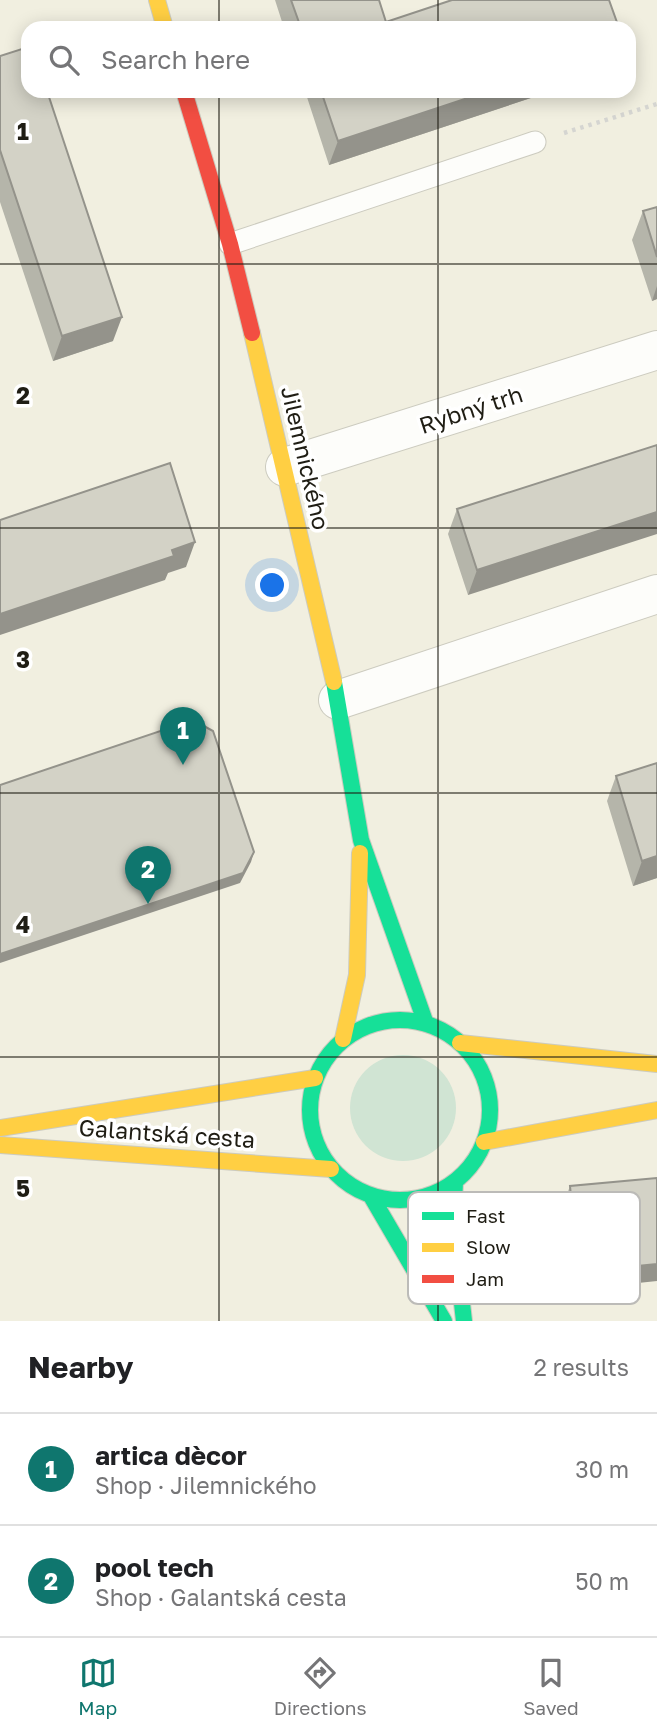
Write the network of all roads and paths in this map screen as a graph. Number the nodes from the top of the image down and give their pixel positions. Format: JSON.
{"nodes":[{"id":1,"x":157,"y":0,"type":"edge"},
{"id":2,"x":163,"y":21,"type":"edge"},
{"id":3,"x":186,"y":98,"type":"edge"},
{"id":4,"x":657,"y":104,"type":"edge"},
{"id":5,"x":535,"y":142,"type":"joint"},
{"id":6,"x":230,"y":244,"type":"junction"},
{"id":7,"x":657,"y":350,"type":"edge"},
{"id":8,"x":285,"y":467,"type":"junction"},
{"id":9,"x":657,"y":594,"type":"edge"},
{"id":10,"x":338,"y":700,"type":"junction"},
{"id":11,"x":361,"y":840,"type":"junction"},
{"id":12,"x":426,"y":1024,"type":"junction"},
{"id":13,"x":344,"y":1039,"type":"junction"},
{"id":14,"x":460,"y":1043,"type":"junction"},
{"id":15,"x":657,"y":1064,"type":"edge"},
{"id":16,"x":315,"y":1078,"type":"junction"},
{"id":17,"x":657,"y":1110,"type":"edge"},
{"id":18,"x":0,"y":1128,"type":"edge"},
{"id":19,"x":484,"y":1142,"type":"junction"},
{"id":20,"x":0,"y":1145,"type":"edge"},
{"id":21,"x":331,"y":1169,"type":"junction"},
{"id":22,"x":455,"y":1182,"type":"junction"},
{"id":23,"x":433,"y":1192,"type":"edge"},
{"id":24,"x":455,"y":1192,"type":"edge"},
{"id":25,"x":371,"y":1196,"type":"junction"},
{"id":26,"x":408,"y":1199,"type":"edge"},
{"id":27,"x":408,"y":1259,"type":"edge"},
{"id":28,"x":434,"y":1304,"type":"edge"},
{"id":29,"x":444,"y":1321,"type":"edge"}],
"edges":[{"from":1,"to":2,"type":"main road"},
{"from":3,"to":6,"type":"main road","name":"Jilemnického"},
{"from":4,"to":5,"type":"path"},
{"from":5,"to":6,"type":"lane"},
{"from":6,"to":8,"type":"main road","name":"Jilemnického"},
{"from":7,"to":8,"type":"street","name":"Rybný trh"},
{"from":8,"to":10,"type":"main road","name":"Jilemnického"},
{"from":9,"to":10,"type":"street"},
{"from":10,"to":11,"type":"main road","name":"Jilemnického"},
{"from":11,"to":12,"type":"main road","name":"Jilemnického"},
{"from":11,"to":13,"type":"main road","name":"Jilemnického"},
{"from":12,"to":13,"type":"main road"},
{"from":12,"to":14,"type":"main road"},
{"from":13,"to":16,"type":"main road"},
{"from":14,"to":15,"type":"main road"},
{"from":14,"to":19,"type":"main road"},
{"from":16,"to":18,"type":"main road","name":"Galantská cesta"},
{"from":16,"to":21,"type":"main road"},
{"from":17,"to":19,"type":"main road"},
{"from":19,"to":22,"type":"main road"},
{"from":20,"to":21,"type":"main road","name":"Galantská cesta"},
{"from":21,"to":25,"type":"main road"},
{"from":22,"to":23,"type":"main road"},
{"from":22,"to":24,"type":"main road"},
{"from":25,"to":26,"type":"main road"},
{"from":25,"to":27,"type":"main road"},
{"from":28,"to":29,"type":"main road"}]}
